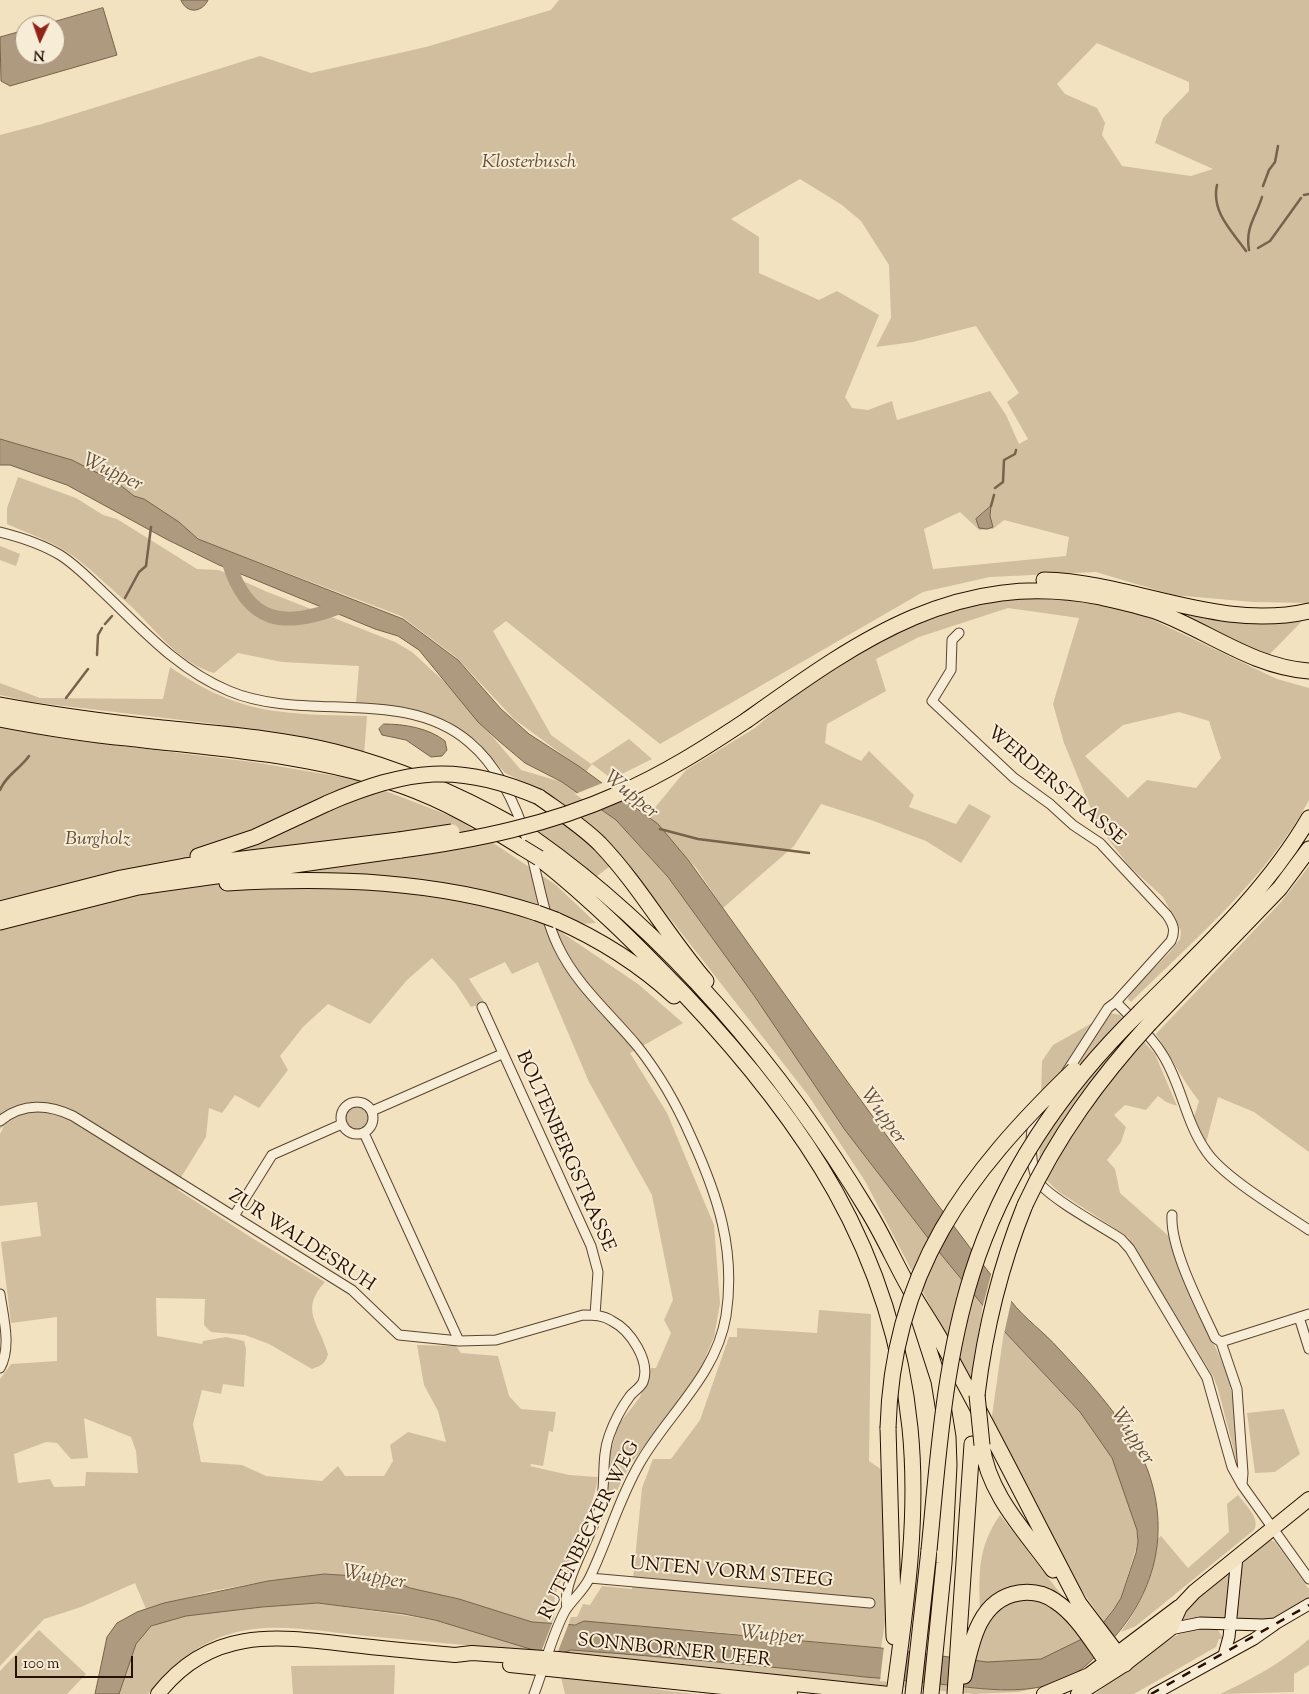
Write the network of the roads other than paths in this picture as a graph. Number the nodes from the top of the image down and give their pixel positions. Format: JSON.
{"nodes":[{"id":1,"x":0,"y":532,"type":"edge"},
{"id":2,"x":1124,"y":596,"type":"junction"},
{"id":3,"x":1309,"y":611,"type":"edge"},
{"id":4,"x":959,"y":633,"type":"dead end"},
{"id":5,"x":1309,"y":671,"type":"edge"},
{"id":6,"x":0,"y":705,"type":"edge"},
{"id":7,"x":0,"y":719,"type":"edge"},
{"id":8,"x":1309,"y":818,"type":"edge"},
{"id":9,"x":527,"y":842,"type":"junction"},
{"id":10,"x":400,"y":845,"type":"junction"},
{"id":11,"x":1309,"y":849,"type":"edge"},
{"id":12,"x":120,"y":878,"type":"junction"},
{"id":13,"x":138,"y":888,"type":"junction"},
{"id":14,"x":0,"y":909,"type":"edge"},
{"id":15,"x":0,"y":922,"type":"edge"},
{"id":16,"x":1116,"y":1002,"type":"junction"},
{"id":17,"x":482,"y":1007,"type":"dead end"},
{"id":18,"x":1145,"y":1017,"type":"junction"},
{"id":19,"x":734,"y":1023,"type":"junction"},
{"id":20,"x":1125,"y":1026,"type":"junction"},
{"id":21,"x":502,"y":1054,"type":"junction"},
{"id":22,"x":372,"y":1111,"type":"junction"},
{"id":23,"x":0,"y":1121,"type":"edge"},
{"id":24,"x":342,"y":1124,"type":"junction"},
{"id":25,"x":364,"y":1133,"type":"junction"},
{"id":26,"x":1172,"y":1215,"type":"dead end"},
{"id":27,"x":234,"y":1216,"type":"junction"},
{"id":28,"x":850,"y":1222,"type":"junction"},
{"id":29,"x":1309,"y":1230,"type":"edge"},
{"id":30,"x":911,"y":1291,"type":"junction"},
{"id":31,"x":0,"y":1294,"type":"edge"},
{"id":32,"x":1309,"y":1314,"type":"edge"},
{"id":33,"x":595,"y":1315,"type":"junction"},
{"id":34,"x":1299,"y":1317,"type":"junction"},
{"id":35,"x":460,"y":1340,"type":"junction"},
{"id":36,"x":1221,"y":1342,"type":"junction"},
{"id":37,"x":1309,"y":1349,"type":"edge"},
{"id":38,"x":0,"y":1368,"type":"edge"},
{"id":39,"x":977,"y":1445,"type":"junction"},
{"id":40,"x":1242,"y":1485,"type":"junction"},
{"id":41,"x":1309,"y":1500,"type":"edge"},
{"id":42,"x":1272,"y":1528,"type":"junction"},
{"id":43,"x":1237,"y":1557,"type":"junction"},
{"id":44,"x":590,"y":1578,"type":"junction"},
{"id":45,"x":1309,"y":1579,"type":"edge"},
{"id":46,"x":870,"y":1603,"type":"dead end"},
{"id":47,"x":1309,"y":1604,"type":"edge"},
{"id":48,"x":1180,"y":1607,"type":"junction"},
{"id":49,"x":566,"y":1611,"type":"junction"},
{"id":50,"x":1078,"y":1613,"type":"junction"},
{"id":51,"x":1230,"y":1624,"type":"junction"},
{"id":52,"x":1275,"y":1624,"type":"junction"},
{"id":53,"x":1170,"y":1629,"type":"junction"},
{"id":54,"x":898,"y":1639,"type":"junction"},
{"id":55,"x":964,"y":1646,"type":"junction"},
{"id":56,"x":1112,"y":1653,"type":"junction"},
{"id":57,"x":1224,"y":1655,"type":"junction"},
{"id":58,"x":547,"y":1660,"type":"junction"},
{"id":59,"x":735,"y":1690,"type":"edge"},
{"id":60,"x":783,"y":1690,"type":"edge"},
{"id":61,"x":890,"y":1690,"type":"edge"},
{"id":62,"x":913,"y":1693,"type":"edge"},
{"id":63,"x":158,"y":1694,"type":"edge"},
{"id":64,"x":534,"y":1694,"type":"edge"},
{"id":65,"x":931,"y":1694,"type":"edge"},
{"id":66,"x":955,"y":1694,"type":"edge"},
{"id":67,"x":959,"y":1694,"type":"edge"},
{"id":68,"x":1044,"y":1694,"type":"edge"},
{"id":69,"x":1078,"y":1694,"type":"edge"},
{"id":70,"x":1154,"y":1694,"type":"edge"}],
"edges":[{"from":1,"to":44,"type":"street","name":"RUTENBECKER WEG"},
{"from":2,"to":3,"type":"highway"},
{"from":2,"to":5,"type":"highway"},
{"from":2,"to":10,"type":"highway","bridge":true},
{"from":4,"to":16,"type":"street","name":"WERDERSTRASSE"},
{"from":6,"to":9,"type":"highway"},
{"from":7,"to":9,"type":"highway"},
{"from":8,"to":18,"type":"highway"},
{"from":9,"to":19,"type":"highway"},
{"from":9,"to":28,"type":"highway","bridge":true},
{"from":10,"to":12,"type":"highway"},
{"from":10,"to":13,"type":"highway"},
{"from":11,"to":18,"type":"highway"},
{"from":12,"to":14,"type":"highway"},
{"from":12,"to":19,"type":"highway","bridge":true},
{"from":13,"to":15,"type":"highway"},
{"from":13,"to":28,"type":"highway","bridge":true},
{"from":16,"to":29,"type":"street"},
{"from":16,"to":40,"type":"street"},
{"from":17,"to":21,"type":"street","name":"BOLTENBERGSTRASSE"},
{"from":18,"to":20,"type":"highway","bridge":true},
{"from":18,"to":39,"type":"highway","bridge":true},
{"from":19,"to":30,"type":"highway"},
{"from":20,"to":54,"type":"highway","bridge":true},
{"from":20,"to":62,"type":"highway","bridge":true},
{"from":21,"to":22,"type":"street"},
{"from":21,"to":33,"type":"street","name":"BOLTENBERGSTRASSE"},
{"from":22,"to":24,"type":"street"},
{"from":22,"to":25,"type":"street"},
{"from":23,"to":27,"type":"street","name":"ZUR WALDESRUH"},
{"from":24,"to":25,"type":"street"},
{"from":24,"to":27,"type":"street"},
{"from":25,"to":35,"type":"street"},
{"from":26,"to":36,"type":"street"},
{"from":27,"to":35,"type":"street","name":"ZUR WALDESRUH"},
{"from":28,"to":54,"type":"highway"},
{"from":30,"to":50,"type":"highway"},
{"from":30,"to":65,"type":"highway"},
{"from":31,"to":38,"type":"street"},
{"from":32,"to":34,"type":"street"},
{"from":33,"to":35,"type":"street","name":"ZUR WALDESRUH"},
{"from":33,"to":49,"type":"street","name":"ZUR WALDESRUH"},
{"from":34,"to":36,"type":"street"},
{"from":34,"to":37,"type":"street"},
{"from":36,"to":40,"type":"street"},
{"from":39,"to":50,"type":"highway"},
{"from":39,"to":55,"type":"highway"},
{"from":40,"to":42,"type":"street"},
{"from":41,"to":42,"type":"main road"},
{"from":42,"to":43,"type":"main road"},
{"from":42,"to":45,"type":"street"},
{"from":43,"to":48,"type":"main road"},
{"from":43,"to":51,"type":"street"},
{"from":44,"to":46,"type":"street","name":"UNTEN VORM STEEG"},
{"from":44,"to":49,"type":"street","name":"RUTENBECKER WEG"},
{"from":47,"to":52,"type":"street"},
{"from":48,"to":53,"type":"main road"},
{"from":48,"to":56,"type":"main road"},
{"from":49,"to":58,"type":"street","name":"RUTENBECKER WEG"},
{"from":50,"to":55,"type":"highway"},
{"from":50,"to":56,"type":"highway"},
{"from":51,"to":52,"type":"street"},
{"from":51,"to":53,"type":"street"},
{"from":51,"to":57,"type":"street"},
{"from":52,"to":57,"type":"street"},
{"from":53,"to":56,"type":"main road"},
{"from":54,"to":61,"type":"highway"},
{"from":55,"to":66,"type":"highway"},
{"from":55,"to":67,"type":"highway"},
{"from":56,"to":68,"type":"main road"},
{"from":56,"to":69,"type":"main road"},
{"from":57,"to":70,"type":"street"},
{"from":58,"to":59,"type":"main road","name":"SONNBORNER UFER"},
{"from":58,"to":60,"type":"main road","name":"SONNBORNER UFER"},
{"from":58,"to":63,"type":"main road","name":"SONNBORNER UFER"},
{"from":58,"to":64,"type":"street","name":"RUTENBECKER WEG"},
{"from":59,"to":60,"type":"main road","name":"SONNBORNER UFER"},
{"from":60,"to":61,"type":"main road","name":"SONNBORNER UFER"}]}
